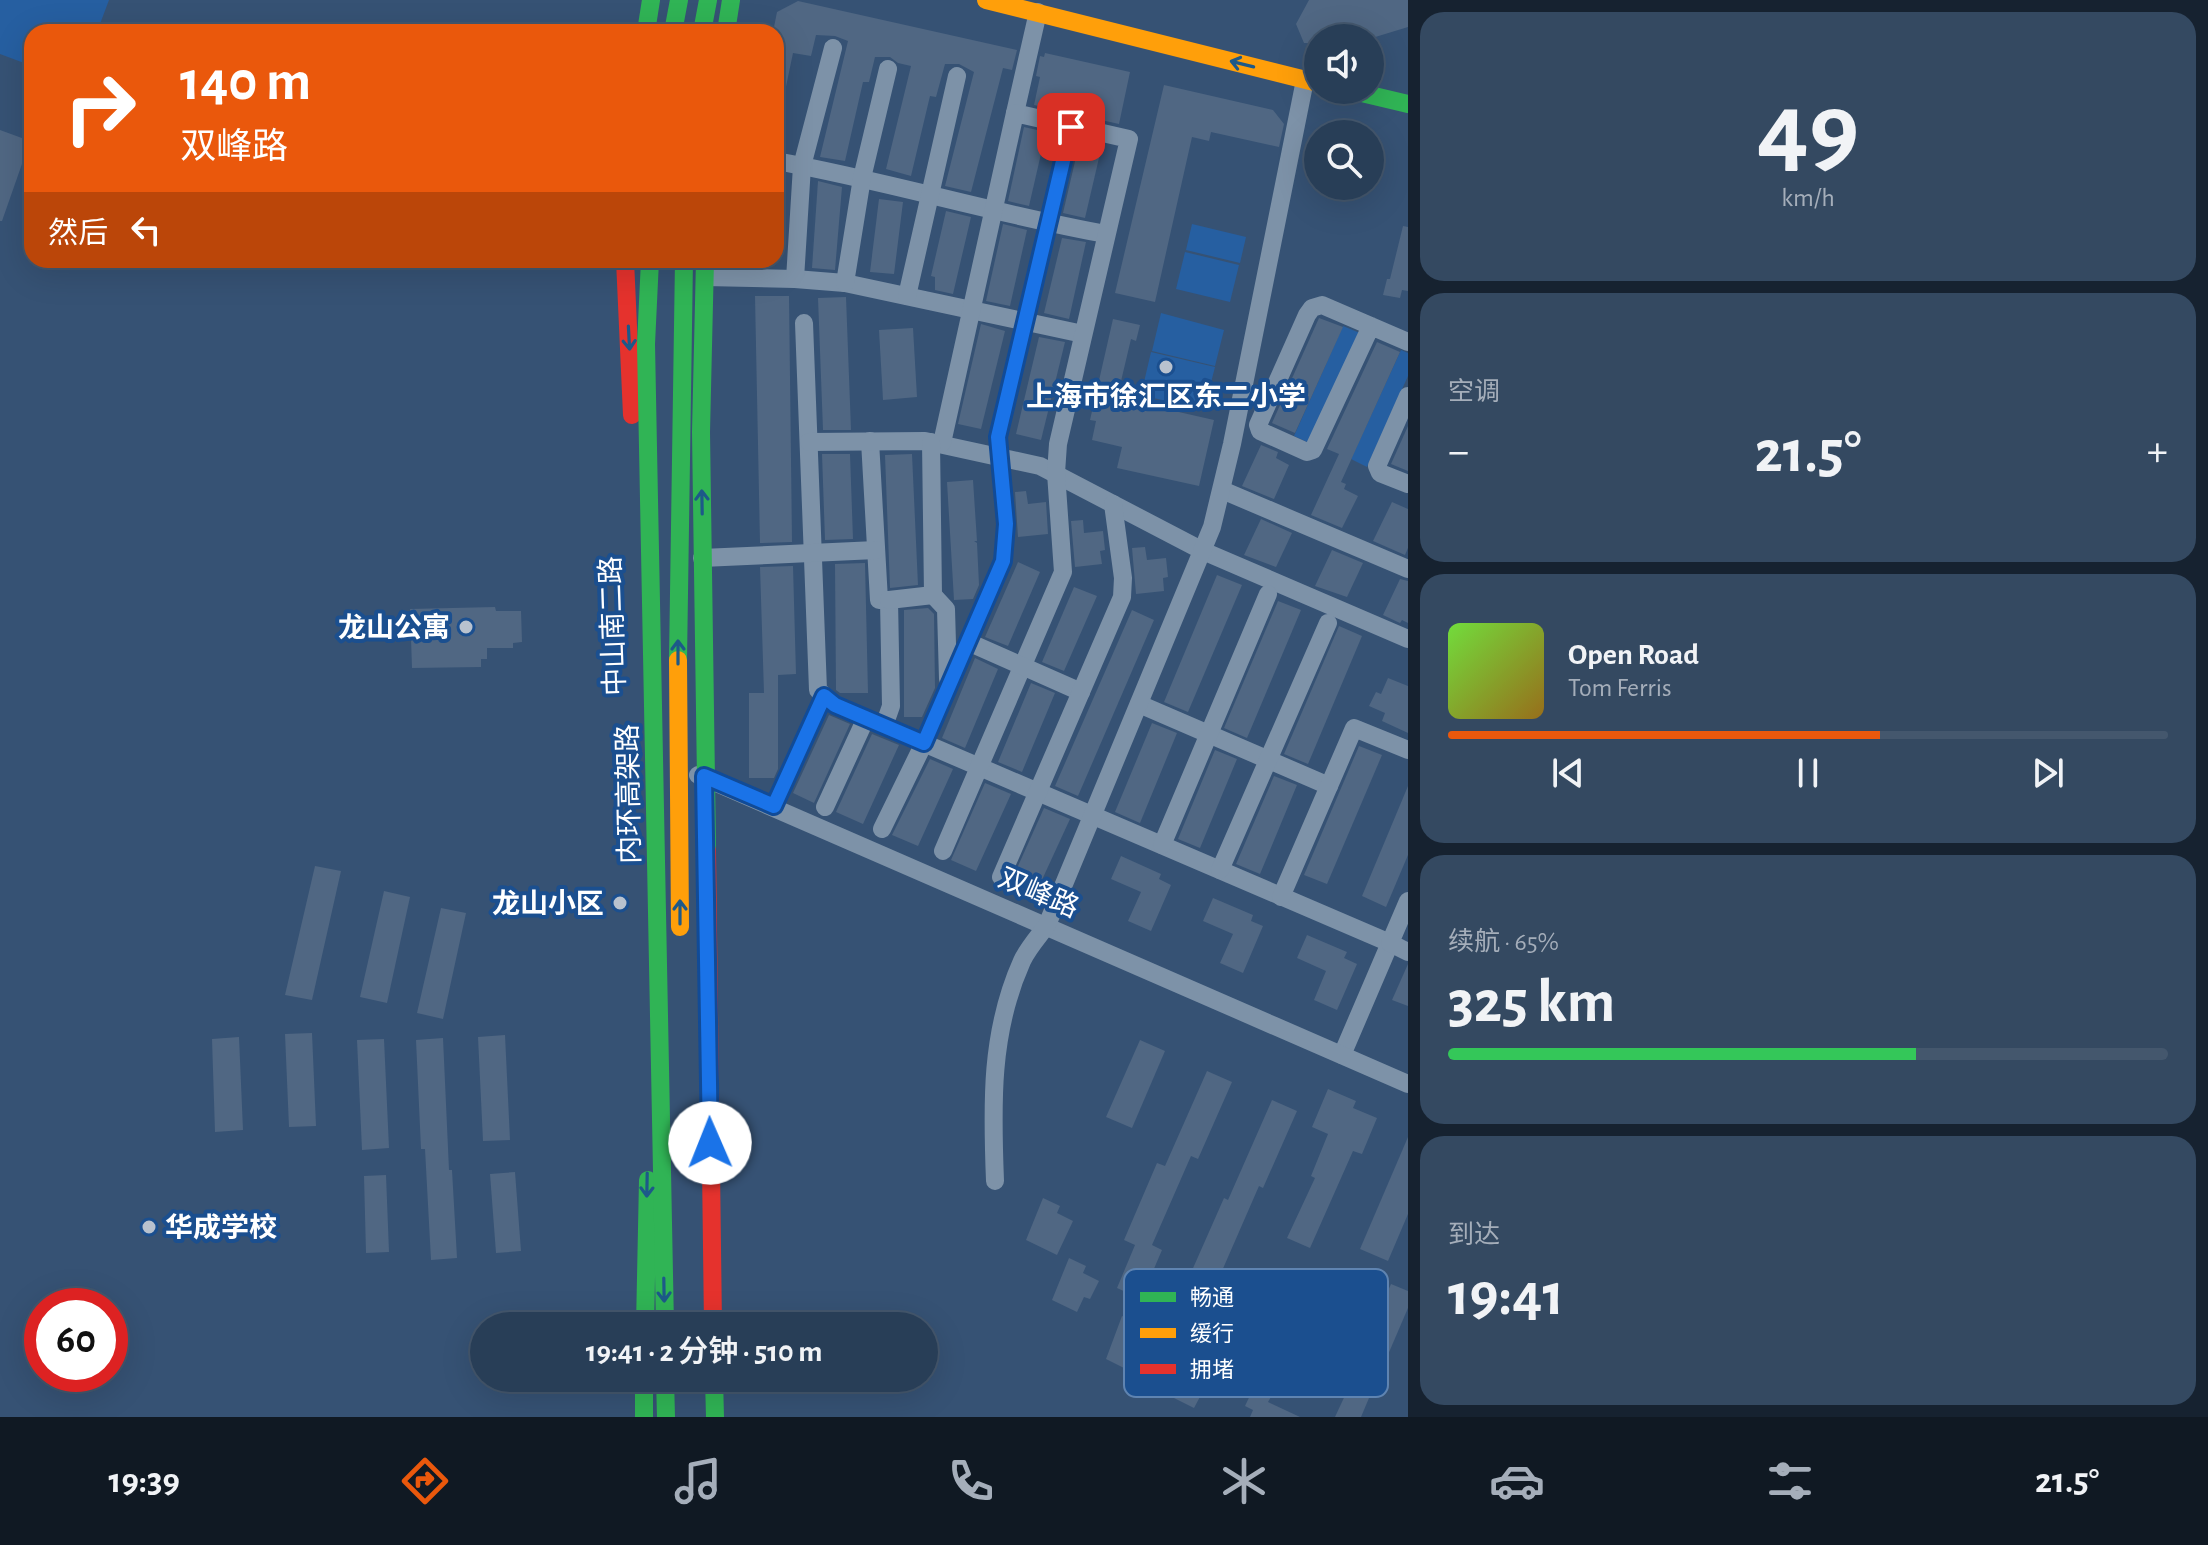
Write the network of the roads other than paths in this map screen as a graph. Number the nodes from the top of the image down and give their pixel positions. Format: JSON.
{"nodes":[{"id":1,"x":651,"y":0,"type":"edge"},
{"id":2,"x":679,"y":0,"type":"edge"},
{"id":3,"x":708,"y":0,"type":"edge"},
{"id":4,"x":731,"y":0,"type":"edge"},
{"id":5,"x":986,"y":0,"type":"edge"},
{"id":6,"x":1038,"y":12,"type":"junction"},
{"id":7,"x":647,"y":24,"type":"edge"},
{"id":8,"x":674,"y":24,"type":"edge"},
{"id":9,"x":704,"y":24,"type":"edge"},
{"id":10,"x":727,"y":24,"type":"edge"},
{"id":11,"x":833,"y":48,"type":"dead end"},
{"id":12,"x":888,"y":69,"type":"dead end"},
{"id":13,"x":957,"y":76,"type":"dead end"},
{"id":14,"x":1304,"y":79,"type":"edge"},
{"id":15,"x":1384,"y":98,"type":"edge"},
{"id":16,"x":1306,"y":104,"type":"edge"},
{"id":17,"x":1408,"y":104,"type":"edge"},
{"id":18,"x":1015,"y":113,"type":"junction"},
{"id":19,"x":1071,"y":127,"type":"junction"},
{"id":20,"x":784,"y":163,"type":"edge"},
{"id":21,"x":802,"y":166,"type":"junction"},
{"id":22,"x":862,"y":178,"type":"junction"},
{"id":23,"x":929,"y":194,"type":"junction"},
{"id":24,"x":992,"y":212,"type":"junction"},
{"id":25,"x":1048,"y":224,"type":"junction"},
{"id":26,"x":1106,"y":234,"type":"junction"},
{"id":27,"x":625,"y":268,"type":"edge"},
{"id":28,"x":650,"y":268,"type":"edge"},
{"id":29,"x":684,"y":268,"type":"edge"},
{"id":30,"x":705,"y":268,"type":"edge"},
{"id":31,"x":795,"y":279,"type":"junction"},
{"id":32,"x":845,"y":283,"type":"junction"},
{"id":33,"x":907,"y":296,"type":"junction"},
{"id":34,"x":970,"y":310,"type":"junction"},
{"id":35,"x":1025,"y":322,"type":"junction"},
{"id":36,"x":804,"y":323,"type":"dead end"},
{"id":37,"x":1371,"y":326,"type":"junction"},
{"id":38,"x":1083,"y":334,"type":"junction"},
{"id":39,"x":1408,"y":342,"type":"edge"},
{"id":40,"x":1408,"y":396,"type":"edge"},
{"id":41,"x":870,"y":441,"type":"junction"},
{"id":42,"x":809,"y":442,"type":"junction"},
{"id":43,"x":936,"y":442,"type":"junction"},
{"id":44,"x":1000,"y":457,"type":"junction"},
{"id":45,"x":1056,"y":473,"type":"junction"},
{"id":46,"x":1408,"y":484,"type":"edge"},
{"id":47,"x":1222,"y":490,"type":"junction"},
{"id":48,"x":1113,"y":504,"type":"junction"},
{"id":49,"x":876,"y":550,"type":"junction"},
{"id":50,"x":1203,"y":551,"type":"junction"},
{"id":51,"x":813,"y":553,"type":"junction"},
{"id":52,"x":702,"y":558,"type":"junction"},
{"id":53,"x":1408,"y":569,"type":"edge"},
{"id":54,"x":1268,"y":594,"type":"dead end"},
{"id":55,"x":889,"y":600,"type":"junction"},
{"id":56,"x":940,"y":602,"type":"junction"},
{"id":57,"x":983,"y":607,"type":"junction"},
{"id":58,"x":1328,"y":623,"type":"dead end"},
{"id":59,"x":1408,"y":639,"type":"edge"},
{"id":60,"x":968,"y":642,"type":"junction"},
{"id":61,"x":1023,"y":667,"type":"junction"},
{"id":62,"x":948,"y":687,"type":"junction"},
{"id":63,"x":1081,"y":692,"type":"junction"},
{"id":64,"x":824,"y":696,"type":"junction"},
{"id":65,"x":1139,"y":704,"type":"junction"},
{"id":66,"x":875,"y":722,"type":"junction"},
{"id":67,"x":1209,"y":734,"type":"junction"},
{"id":68,"x":924,"y":743,"type":"junction"},
{"id":69,"x":1408,"y":750,"type":"edge"},
{"id":70,"x":1269,"y":760,"type":"junction"},
{"id":71,"x":980,"y":767,"type":"junction"},
{"id":72,"x":644,"y":768,"type":"junction"},
{"id":73,"x":704,"y":776,"type":"junction"},
{"id":74,"x":1329,"y":786,"type":"junction"},
{"id":75,"x":1038,"y":792,"type":"junction"},
{"id":76,"x":774,"y":806,"type":"junction"},
{"id":77,"x":825,"y":807,"type":"dead end"},
{"id":78,"x":1092,"y":815,"type":"junction"},
{"id":79,"x":882,"y":829,"type":"dead end"},
{"id":80,"x":1162,"y":845,"type":"junction"},
{"id":81,"x":943,"y":851,"type":"dead end"},
{"id":82,"x":1220,"y":870,"type":"junction"},
{"id":83,"x":1001,"y":877,"type":"dead end"},
{"id":84,"x":1281,"y":897,"type":"junction"},
{"id":85,"x":1408,"y":901,"type":"edge"},
{"id":86,"x":1047,"y":925,"type":"junction"},
{"id":87,"x":1390,"y":943,"type":"junction"},
{"id":88,"x":680,"y":952,"type":"dead end"},
{"id":89,"x":1408,"y":952,"type":"edge"},
{"id":90,"x":1342,"y":1055,"type":"junction"},
{"id":91,"x":1408,"y":1084,"type":"edge"},
{"id":92,"x":995,"y":1181,"type":"dead end"},
{"id":93,"x":645,"y":1312,"type":"edge"},
{"id":94,"x":665,"y":1312,"type":"edge"},
{"id":95,"x":713,"y":1312,"type":"edge"},
{"id":96,"x":644,"y":1392,"type":"edge"},
{"id":97,"x":665,"y":1392,"type":"edge"},
{"id":98,"x":714,"y":1392,"type":"edge"},
{"id":99,"x":644,"y":1417,"type":"edge"},
{"id":100,"x":666,"y":1417,"type":"edge"},
{"id":101,"x":715,"y":1417,"type":"edge"}],
"edges":[{"from":1,"to":7,"type":"main road"},
{"from":2,"to":8,"type":"main road"},
{"from":3,"to":9,"type":"main road"},
{"from":4,"to":10,"type":"main road"},
{"from":5,"to":6,"type":"main road"},
{"from":14,"to":6,"type":"main road","one_way":true},
{"from":6,"to":18,"type":"street"},
{"from":11,"to":21,"type":"street"},
{"from":12,"to":22,"type":"street"},
{"from":13,"to":23,"type":"street"},
{"from":15,"to":17,"type":"main road"},
{"from":16,"to":47,"type":"street"},
{"from":18,"to":19,"type":"street"},
{"from":18,"to":24,"type":"street"},
{"from":19,"to":25,"type":"street"},
{"from":19,"to":26,"type":"street"},
{"from":20,"to":21,"type":"street"},
{"from":21,"to":22,"type":"street"},
{"from":21,"to":31,"type":"street"},
{"from":22,"to":23,"type":"street"},
{"from":22,"to":32,"type":"street"},
{"from":23,"to":24,"type":"street"},
{"from":23,"to":33,"type":"street"},
{"from":24,"to":25,"type":"street"},
{"from":24,"to":34,"type":"street"},
{"from":25,"to":26,"type":"street"},
{"from":25,"to":35,"type":"street"},
{"from":26,"to":38,"type":"street"},
{"from":27,"to":72,"type":"main road","name":"中山南二路","one_way":true},
{"from":28,"to":94,"type":"main road","name":"内环高架路","one_way":true,"bridge":true},
{"from":88,"to":29,"type":"main road","name":"内环高架路","one_way":true,"bridge":true},
{"from":30,"to":31,"type":"street"},
{"from":52,"to":30,"type":"main road","one_way":true},
{"from":31,"to":32,"type":"street"},
{"from":32,"to":33,"type":"street"},
{"from":33,"to":34,"type":"street"},
{"from":34,"to":35,"type":"street"},
{"from":34,"to":43,"type":"street"},
{"from":35,"to":38,"type":"street"},
{"from":35,"to":44,"type":"street"},
{"from":36,"to":42,"type":"street"},
{"from":37,"to":37,"type":"street"},
{"from":37,"to":39,"type":"street"},
{"from":38,"to":45,"type":"street"},
{"from":40,"to":46,"type":"street"},
{"from":41,"to":42,"type":"street"},
{"from":41,"to":43,"type":"street"},
{"from":41,"to":49,"type":"street"},
{"from":42,"to":51,"type":"street"},
{"from":43,"to":44,"type":"street"},
{"from":43,"to":56,"type":"street"},
{"from":44,"to":45,"type":"street"},
{"from":44,"to":57,"type":"street"},
{"from":45,"to":48,"type":"street"},
{"from":45,"to":61,"type":"street"},
{"from":47,"to":50,"type":"street"},
{"from":47,"to":53,"type":"street"},
{"from":48,"to":50,"type":"street"},
{"from":48,"to":63,"type":"street"},
{"from":49,"to":51,"type":"street"},
{"from":49,"to":55,"type":"street"},
{"from":50,"to":59,"type":"street"},
{"from":50,"to":65,"type":"street"},
{"from":51,"to":52,"type":"street"},
{"from":51,"to":64,"type":"street"},
{"from":52,"to":73,"type":"main road"},
{"from":54,"to":67,"type":"street"},
{"from":55,"to":56,"type":"street"},
{"from":55,"to":66,"type":"street"},
{"from":56,"to":57,"type":"street"},
{"from":56,"to":62,"type":"street"},
{"from":57,"to":60,"type":"street"},
{"from":58,"to":70,"type":"street"},
{"from":60,"to":61,"type":"street"},
{"from":60,"to":62,"type":"street"},
{"from":61,"to":63,"type":"street"},
{"from":61,"to":71,"type":"street"},
{"from":62,"to":68,"type":"street"},
{"from":63,"to":75,"type":"street"},
{"from":64,"to":66,"type":"street"},
{"from":64,"to":76,"type":"street"},
{"from":65,"to":67,"type":"street"},
{"from":65,"to":78,"type":"street"},
{"from":66,"to":68,"type":"street"},
{"from":66,"to":77,"type":"street"},
{"from":67,"to":70,"type":"street"},
{"from":67,"to":80,"type":"street"},
{"from":68,"to":71,"type":"street"},
{"from":68,"to":79,"type":"street"},
{"from":69,"to":74,"type":"street"},
{"from":70,"to":74,"type":"street"},
{"from":70,"to":82,"type":"street"},
{"from":71,"to":75,"type":"street"},
{"from":71,"to":81,"type":"street"},
{"from":72,"to":73,"type":"street","name":"双峰路"},
{"from":72,"to":93,"type":"main road","name":"中山南二路","one_way":true},
{"from":73,"to":76,"type":"street","name":"双峰路"},
{"from":73,"to":95,"type":"main road"},
{"from":74,"to":84,"type":"street"},
{"from":75,"to":78,"type":"street"},
{"from":75,"to":83,"type":"street"},
{"from":76,"to":86,"type":"street","name":"双峰路"},
{"from":78,"to":80,"type":"street"},
{"from":78,"to":86,"type":"street"},
{"from":80,"to":82,"type":"street"},
{"from":82,"to":84,"type":"street"},
{"from":84,"to":87,"type":"street"},
{"from":85,"to":87,"type":"street"},
{"from":86,"to":90,"type":"street","name":"双峰路"},
{"from":86,"to":92,"type":"street"},
{"from":87,"to":89,"type":"street"},
{"from":87,"to":90,"type":"street"},
{"from":90,"to":91,"type":"street","name":"双峰路"},
{"from":96,"to":99,"type":"main road"},
{"from":97,"to":100,"type":"main road"},
{"from":98,"to":101,"type":"main road"}]}
